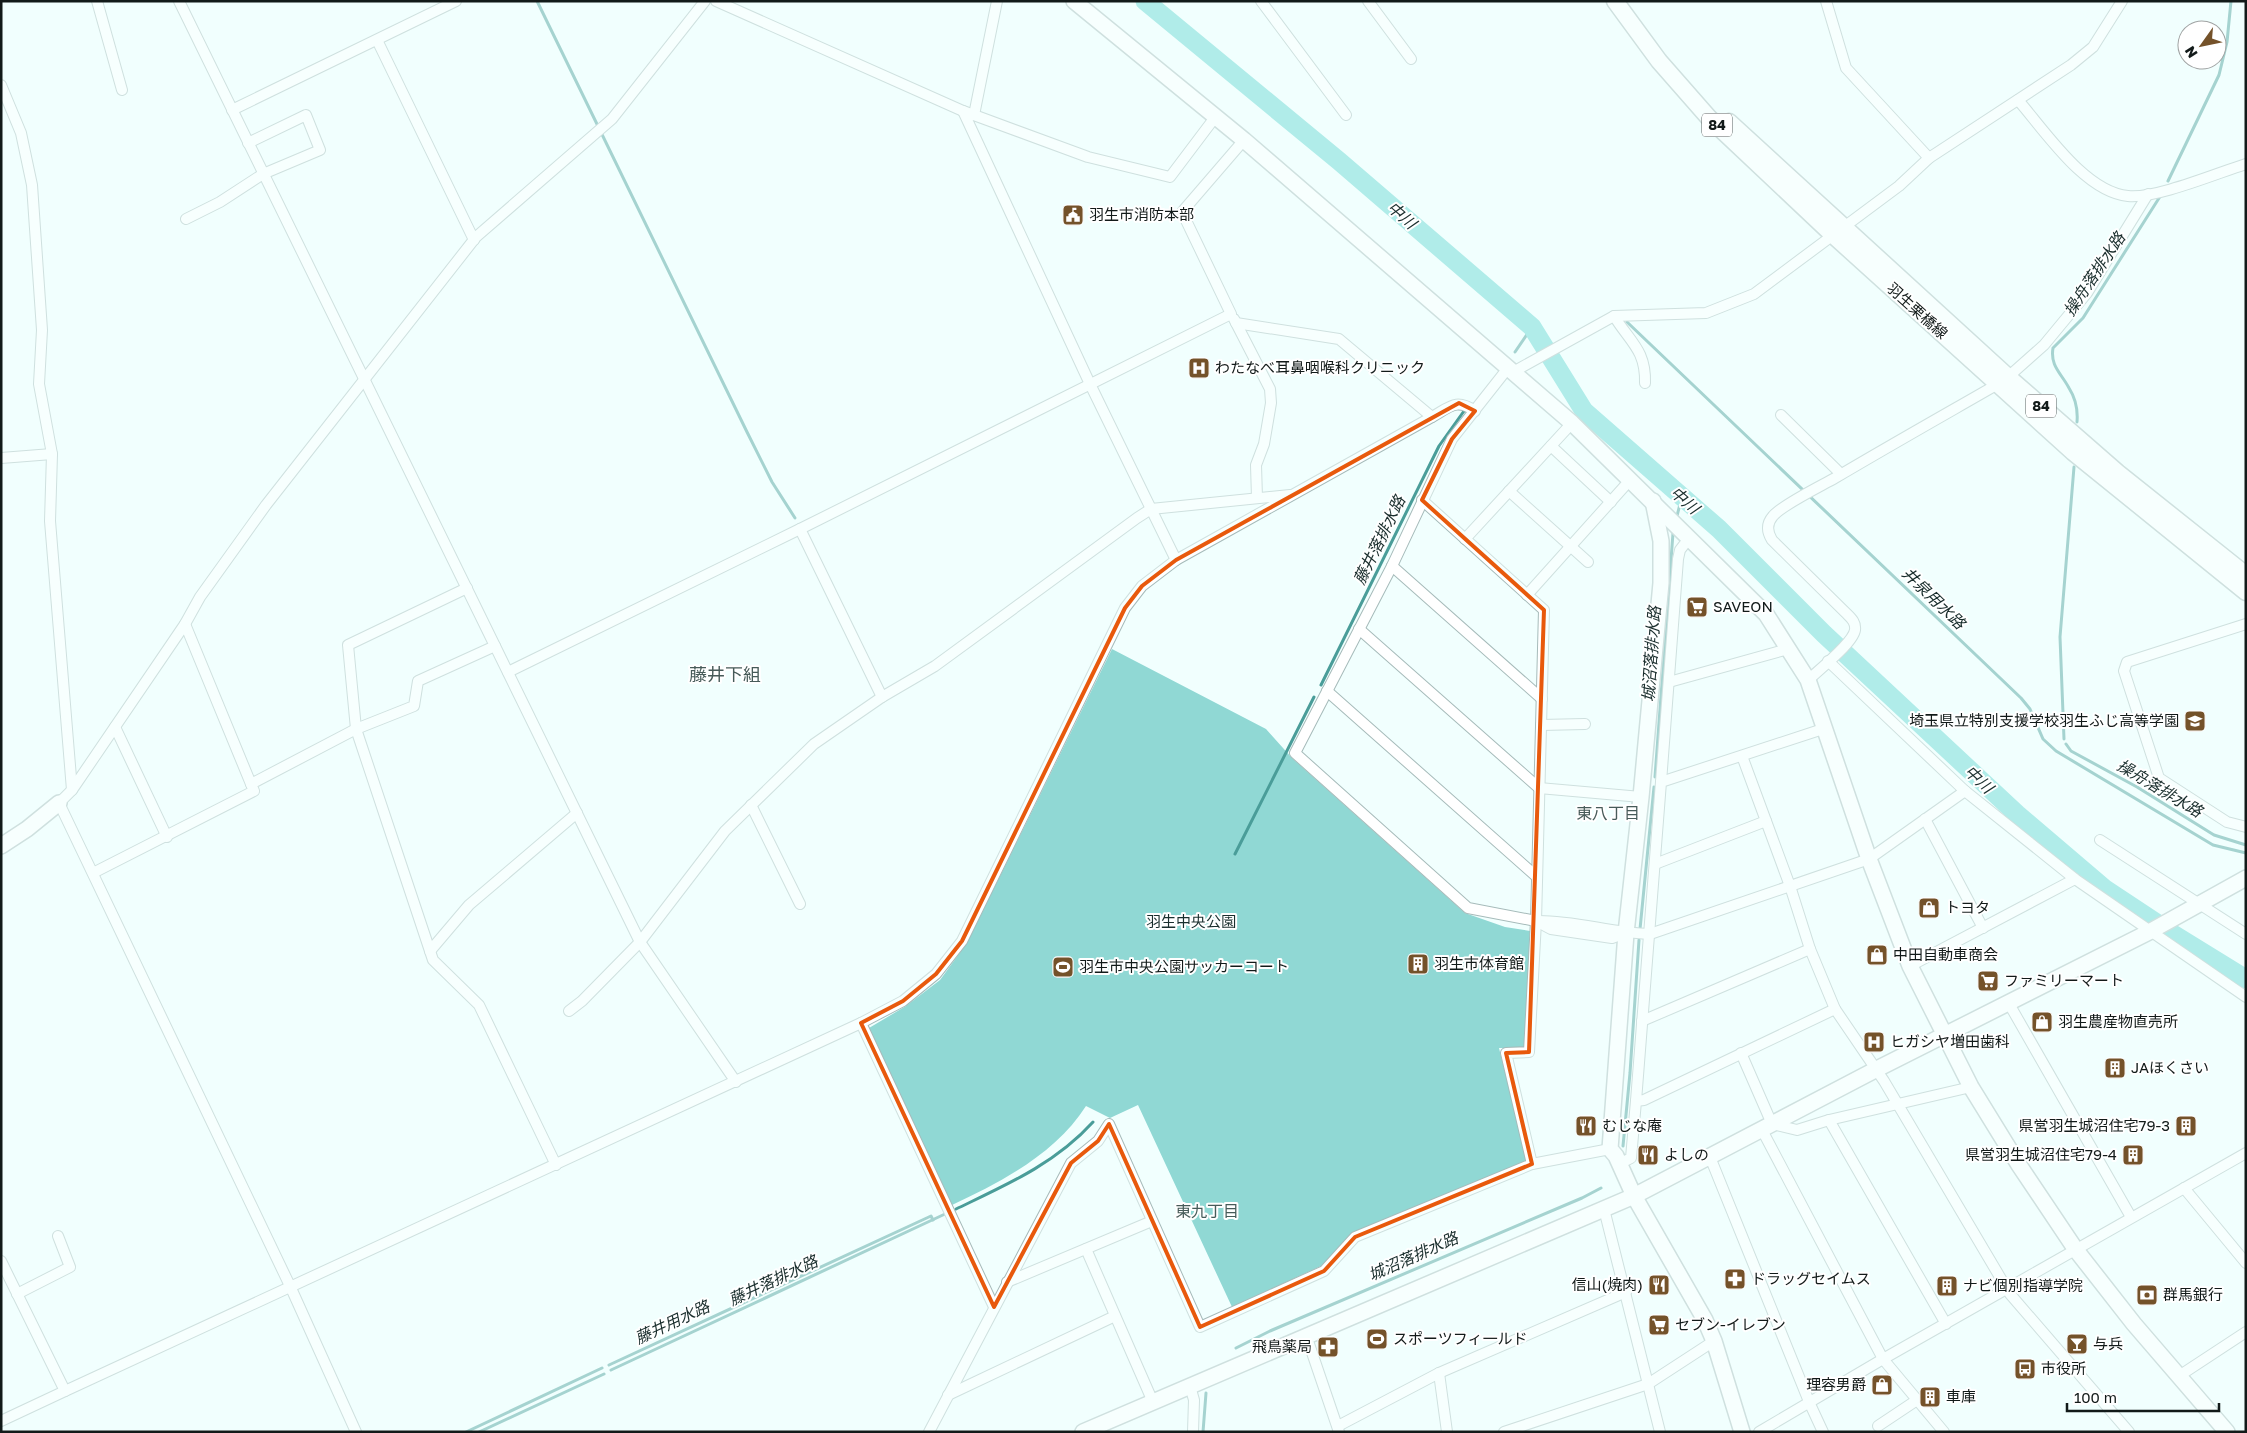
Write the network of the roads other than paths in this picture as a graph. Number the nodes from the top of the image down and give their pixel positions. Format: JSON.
{"nodes":[{"id":1,"x":97,"y":1,"type":"edge"},
{"id":2,"x":179,"y":1,"type":"edge"},
{"id":3,"x":456,"y":1,"type":"edge"},
{"id":4,"x":705,"y":1,"type":"edge"},
{"id":5,"x":716,"y":1,"type":"edge"},
{"id":6,"x":997,"y":1,"type":"edge"},
{"id":7,"x":1074,"y":1,"type":"edge"},
{"id":8,"x":1261,"y":1,"type":"edge"},
{"id":9,"x":1368,"y":1,"type":"edge"},
{"id":10,"x":1615,"y":1,"type":"edge"},
{"id":11,"x":1628,"y":1,"type":"edge"},
{"id":12,"x":1826,"y":1,"type":"edge"},
{"id":13,"x":2122,"y":1,"type":"edge"},
{"id":14,"x":377,"y":40,"type":"junction"},
{"id":15,"x":1412,"y":59,"type":"dead end"},
{"id":16,"x":1,"y":85,"type":"edge"},
{"id":17,"x":122,"y":90,"type":"dead end"},
{"id":18,"x":2018,"y":100,"type":"junction"},
{"id":19,"x":232,"y":110,"type":"junction"},
{"id":20,"x":963,"y":111,"type":"junction"},
{"id":21,"x":974,"y":115,"type":"junction"},
{"id":22,"x":1346,"y":115,"type":"dead end"},
{"id":23,"x":1216,"y":116,"type":"junction"},
{"id":24,"x":1244,"y":140,"type":"junction"},
{"id":25,"x":248,"y":143,"type":"junction"},
{"id":26,"x":1929,"y":158,"type":"junction"},
{"id":27,"x":2246,"y":164,"type":"edge"},
{"id":28,"x":263,"y":174,"type":"junction"},
{"id":29,"x":2148,"y":194,"type":"junction"},
{"id":30,"x":186,"y":219,"type":"dead end"},
{"id":31,"x":1839,"y":231,"type":"junction"},
{"id":32,"x":474,"y":240,"type":"junction"},
{"id":33,"x":1614,"y":316,"type":"junction"},
{"id":34,"x":1234,"y":318,"type":"junction"},
{"id":35,"x":1510,"y":370,"type":"junction"},
{"id":36,"x":365,"y":379,"type":"junction"},
{"id":37,"x":2003,"y":381,"type":"junction"},
{"id":38,"x":1645,"y":383,"type":"dead end"},
{"id":39,"x":1090,"y":384,"type":"junction"},
{"id":40,"x":1475,"y":411,"type":"junction"},
{"id":41,"x":1781,"y":415,"type":"dead end"},
{"id":42,"x":1432,"y":417,"type":"junction"},
{"id":43,"x":1572,"y":423,"type":"junction"},
{"id":44,"x":1551,"y":446,"type":"junction"},
{"id":45,"x":52,"y":454,"type":"junction"},
{"id":46,"x":1,"y":458,"type":"edge"},
{"id":47,"x":1841,"y":474,"type":"junction"},
{"id":48,"x":1631,"y":479,"type":"junction"},
{"id":49,"x":1509,"y":491,"type":"junction"},
{"id":50,"x":1296,"y":494,"type":"junction"},
{"id":51,"x":1257,"y":498,"type":"junction"},
{"id":52,"x":1422,"y":500,"type":"junction"},
{"id":53,"x":1653,"y":501,"type":"junction"},
{"id":54,"x":1611,"y":502,"type":"junction"},
{"id":55,"x":1151,"y":510,"type":"junction"},
{"id":56,"x":800,"y":529,"type":"junction"},
{"id":57,"x":1690,"y":538,"type":"junction"},
{"id":58,"x":1465,"y":539,"type":"junction"},
{"id":59,"x":1571,"y":547,"type":"junction"},
{"id":60,"x":1176,"y":560,"type":"junction"},
{"id":61,"x":1588,"y":562,"type":"dead end"},
{"id":62,"x":1392,"y":566,"type":"junction"},
{"id":63,"x":2246,"y":575,"type":"edge"},
{"id":64,"x":467,"y":588,"type":"junction"},
{"id":65,"x":2246,"y":592,"type":"edge"},
{"id":66,"x":1527,"y":594,"type":"junction"},
{"id":67,"x":185,"y":624,"type":"junction"},
{"id":68,"x":2246,"y":624,"type":"edge"},
{"id":69,"x":1359,"y":629,"type":"junction"},
{"id":70,"x":495,"y":646,"type":"junction"},
{"id":71,"x":1788,"y":649,"type":"junction"},
{"id":72,"x":1831,"y":658,"type":"junction"},
{"id":73,"x":508,"y":672,"type":"junction"},
{"id":74,"x":1808,"y":680,"type":"junction"},
{"id":75,"x":1669,"y":682,"type":"junction"},
{"id":76,"x":1327,"y":691,"type":"junction"},
{"id":77,"x":882,"y":697,"type":"junction"},
{"id":78,"x":1542,"y":699,"type":"junction"},
{"id":79,"x":1585,"y":724,"type":"dead end"},
{"id":80,"x":1541,"y":725,"type":"junction"},
{"id":81,"x":115,"y":727,"type":"junction"},
{"id":82,"x":1826,"y":728,"type":"junction"},
{"id":83,"x":356,"y":729,"type":"junction"},
{"id":84,"x":1742,"y":756,"type":"junction"},
{"id":85,"x":1661,"y":783,"type":"junction"},
{"id":86,"x":251,"y":784,"type":"junction"},
{"id":87,"x":1539,"y":788,"type":"junction"},
{"id":88,"x":72,"y":790,"type":"junction"},
{"id":89,"x":1642,"y":790,"type":"junction"},
{"id":90,"x":1965,"y":791,"type":"junction"},
{"id":91,"x":59,"y":802,"type":"junction"},
{"id":92,"x":751,"y":805,"type":"junction"},
{"id":93,"x":577,"y":813,"type":"junction"},
{"id":94,"x":1925,"y":819,"type":"junction"},
{"id":95,"x":1766,"y":821,"type":"junction"},
{"id":96,"x":2246,"y":827,"type":"edge"},
{"id":97,"x":167,"y":837,"type":"junction"},
{"id":98,"x":2100,"y":840,"type":"dead end"},
{"id":99,"x":1,"y":846,"type":"edge"},
{"id":100,"x":1869,"y":859,"type":"junction"},
{"id":101,"x":1655,"y":864,"type":"junction"},
{"id":102,"x":93,"y":873,"type":"junction"},
{"id":103,"x":1537,"y":876,"type":"junction"},
{"id":104,"x":2246,"y":878,"type":"edge"},
{"id":105,"x":2075,"y":879,"type":"junction"},
{"id":106,"x":1790,"y":886,"type":"junction"},
{"id":107,"x":800,"y":904,"type":"dead end"},
{"id":108,"x":2200,"y":904,"type":"junction"},
{"id":109,"x":1536,"y":921,"type":"junction"},
{"id":110,"x":1983,"y":928,"type":"junction"},
{"id":111,"x":2149,"y":932,"type":"junction"},
{"id":112,"x":1626,"y":933,"type":"junction"},
{"id":113,"x":1650,"y":934,"type":"junction"},
{"id":114,"x":2246,"y":934,"type":"edge"},
{"id":115,"x":640,"y":942,"type":"junction"},
{"id":116,"x":1810,"y":949,"type":"junction"},
{"id":117,"x":430,"y":951,"type":"junction"},
{"id":118,"x":1910,"y":966,"type":"junction"},
{"id":119,"x":2246,"y":997,"type":"edge"},
{"id":120,"x":2008,"y":1002,"type":"junction"},
{"id":121,"x":1835,"y":1009,"type":"junction"},
{"id":122,"x":569,"y":1011,"type":"dead end"},
{"id":123,"x":1642,"y":1021,"type":"junction"},
{"id":124,"x":861,"y":1023,"type":"junction"},
{"id":125,"x":1944,"y":1036,"type":"junction"},
{"id":126,"x":1741,"y":1053,"type":"junction"},
{"id":127,"x":1875,"y":1070,"type":"junction"},
{"id":128,"x":736,"y":1082,"type":"junction"},
{"id":129,"x":1971,"y":1087,"type":"junction"},
{"id":130,"x":1636,"y":1101,"type":"junction"},
{"id":131,"x":1898,"y":1104,"type":"junction"},
{"id":132,"x":1829,"y":1120,"type":"junction"},
{"id":133,"x":1767,"y":1127,"type":"junction"},
{"id":134,"x":1610,"y":1149,"type":"junction"},
{"id":135,"x":2246,"y":1153,"type":"edge"},
{"id":136,"x":1710,"y":1157,"type":"junction"},
{"id":137,"x":1532,"y":1164,"type":"junction"},
{"id":138,"x":1619,"y":1164,"type":"junction"},
{"id":139,"x":556,"y":1165,"type":"junction"},
{"id":140,"x":2184,"y":1188,"type":"junction"},
{"id":141,"x":1634,"y":1196,"type":"junction"},
{"id":142,"x":1604,"y":1209,"type":"junction"},
{"id":143,"x":2131,"y":1218,"type":"junction"},
{"id":144,"x":1152,"y":1221,"type":"junction"},
{"id":145,"x":58,"y":1236,"type":"dead end"},
{"id":146,"x":1086,"y":1249,"type":"junction"},
{"id":147,"x":2076,"y":1250,"type":"junction"},
{"id":148,"x":1,"y":1261,"type":"edge"},
{"id":149,"x":2246,"y":1263,"type":"edge"},
{"id":150,"x":1008,"y":1282,"type":"junction"},
{"id":151,"x":291,"y":1288,"type":"junction"},
{"id":152,"x":2007,"y":1290,"type":"junction"},
{"id":153,"x":1626,"y":1292,"type":"junction"},
{"id":154,"x":17,"y":1294,"type":"junction"},
{"id":155,"x":994,"y":1307,"type":"junction"},
{"id":156,"x":1116,"y":1316,"type":"junction"},
{"id":157,"x":1946,"y":1324,"type":"junction"},
{"id":158,"x":2246,"y":1332,"type":"edge"},
{"id":159,"x":1306,"y":1335,"type":"junction"},
{"id":160,"x":1714,"y":1341,"type":"junction"},
{"id":161,"x":1883,"y":1359,"type":"junction"},
{"id":162,"x":1439,"y":1373,"type":"junction"},
{"id":163,"x":2179,"y":1376,"type":"junction"},
{"id":164,"x":1648,"y":1384,"type":"junction"},
{"id":165,"x":1190,"y":1386,"type":"junction"},
{"id":166,"x":65,"y":1391,"type":"junction"},
{"id":167,"x":948,"y":1395,"type":"junction"},
{"id":168,"x":1917,"y":1400,"type":"junction"},
{"id":169,"x":1153,"y":1402,"type":"junction"},
{"id":170,"x":1810,"y":1404,"type":"junction"},
{"id":171,"x":1,"y":1421,"type":"edge"},
{"id":172,"x":1878,"y":1426,"type":"dead end"},
{"id":173,"x":1339,"y":1429,"type":"edge"},
{"id":174,"x":356,"y":1432,"type":"edge"},
{"id":175,"x":929,"y":1432,"type":"edge"},
{"id":176,"x":1083,"y":1432,"type":"edge"},
{"id":177,"x":1193,"y":1432,"type":"edge"},
{"id":178,"x":1448,"y":1432,"type":"edge"},
{"id":179,"x":1504,"y":1432,"type":"edge"},
{"id":180,"x":1660,"y":1432,"type":"edge"},
{"id":181,"x":1742,"y":1432,"type":"edge"},
{"id":182,"x":1760,"y":1432,"type":"edge"},
{"id":183,"x":1824,"y":1432,"type":"edge"},
{"id":184,"x":1944,"y":1432,"type":"edge"},
{"id":185,"x":2129,"y":1432,"type":"edge"},
{"id":186,"x":2227,"y":1432,"type":"edge"}],
"edges":[{"from":1,"to":17,"type":"street"},
{"from":2,"to":19,"type":"street"},
{"from":3,"to":14,"type":"street"},
{"from":4,"to":32,"type":"street"},
{"from":5,"to":20,"type":"street"},
{"from":6,"to":21,"type":"street"},
{"from":7,"to":23,"type":"street"},
{"from":8,"to":22,"type":"street"},
{"from":9,"to":15,"type":"street"},
{"from":10,"to":31,"type":"main road","name":"羽生栗橋線","number":"84"},
{"from":11,"to":31,"type":"main road","name":"羽生栗橋線","number":"84"},
{"from":12,"to":26,"type":"street"},
{"from":13,"to":18,"type":"street"},
{"from":14,"to":19,"type":"street"},
{"from":14,"to":32,"type":"street"},
{"from":16,"to":45,"type":"street"},
{"from":18,"to":26,"type":"street"},
{"from":18,"to":29,"type":"street"},
{"from":19,"to":25,"type":"street"},
{"from":20,"to":21,"type":"street"},
{"from":20,"to":39,"type":"street"},
{"from":21,"to":23,"type":"street"},
{"from":23,"to":24,"type":"street"},
{"from":24,"to":34,"type":"street"},
{"from":24,"to":35,"type":"street"},
{"from":25,"to":28,"type":"street"},
{"from":25,"to":28,"type":"street"},
{"from":26,"to":31,"type":"street"},
{"from":27,"to":29,"type":"street"},
{"from":28,"to":30,"type":"street"},
{"from":28,"to":36,"type":"street"},
{"from":29,"to":37,"type":"street"},
{"from":31,"to":33,"type":"street"},
{"from":31,"to":37,"type":"main road","name":"羽生栗橋線","number":"84"},
{"from":32,"to":36,"type":"street"},
{"from":33,"to":35,"type":"street"},
{"from":33,"to":38,"type":"street"},
{"from":34,"to":39,"type":"street"},
{"from":34,"to":42,"type":"street"},
{"from":34,"to":51,"type":"street"},
{"from":35,"to":40,"type":"street"},
{"from":35,"to":43,"type":"street"},
{"from":36,"to":64,"type":"street"},
{"from":36,"to":67,"type":"street"},
{"from":37,"to":47,"type":"street"},
{"from":37,"to":63,"type":"main road","name":"羽生栗橋線","number":"84"},
{"from":37,"to":65,"type":"main road","name":"羽生栗橋線","number":"84"},
{"from":39,"to":55,"type":"street"},
{"from":39,"to":56,"type":"street"},
{"from":40,"to":42,"type":"street"},
{"from":40,"to":52,"type":"street"},
{"from":41,"to":47,"type":"street"},
{"from":42,"to":50,"type":"street"},
{"from":43,"to":44,"type":"street"},
{"from":43,"to":48,"type":"street"},
{"from":44,"to":49,"type":"street"},
{"from":44,"to":54,"type":"street"},
{"from":45,"to":46,"type":"street"},
{"from":45,"to":88,"type":"street"},
{"from":47,"to":72,"type":"street"},
{"from":48,"to":53,"type":"street"},
{"from":48,"to":54,"type":"street"},
{"from":49,"to":58,"type":"street"},
{"from":49,"to":59,"type":"street"},
{"from":50,"to":51,"type":"street"},
{"from":50,"to":60,"type":"street"},
{"from":51,"to":55,"type":"street"},
{"from":52,"to":58,"type":"street"},
{"from":52,"to":62,"type":"street"},
{"from":53,"to":57,"type":"street"},
{"from":53,"to":89,"type":"street"},
{"from":54,"to":59,"type":"street"},
{"from":55,"to":60,"type":"street"},
{"from":55,"to":77,"type":"street"},
{"from":56,"to":73,"type":"street"},
{"from":56,"to":77,"type":"street"},
{"from":57,"to":71,"type":"street"},
{"from":57,"to":75,"type":"street"},
{"from":58,"to":66,"type":"street"},
{"from":59,"to":61,"type":"street"},
{"from":59,"to":66,"type":"street"},
{"from":60,"to":124,"type":"street"},
{"from":62,"to":69,"type":"street"},
{"from":62,"to":78,"type":"street"},
{"from":64,"to":70,"type":"street"},
{"from":64,"to":83,"type":"street"},
{"from":66,"to":78,"type":"street"},
{"from":67,"to":81,"type":"street"},
{"from":67,"to":86,"type":"street"},
{"from":68,"to":96,"type":"street"},
{"from":69,"to":76,"type":"street"},
{"from":69,"to":87,"type":"street"},
{"from":70,"to":73,"type":"street"},
{"from":70,"to":83,"type":"street"},
{"from":71,"to":74,"type":"street"},
{"from":71,"to":75,"type":"street"},
{"from":72,"to":74,"type":"street"},
{"from":72,"to":90,"type":"street"},
{"from":73,"to":93,"type":"street"},
{"from":74,"to":82,"type":"street"},
{"from":75,"to":85,"type":"street"},
{"from":76,"to":103,"type":"street"},
{"from":76,"to":109,"type":"street"},
{"from":77,"to":92,"type":"street"},
{"from":78,"to":80,"type":"street"},
{"from":79,"to":80,"type":"street"},
{"from":80,"to":87,"type":"street"},
{"from":81,"to":88,"type":"street"},
{"from":81,"to":97,"type":"street"},
{"from":82,"to":84,"type":"street"},
{"from":82,"to":100,"type":"street"},
{"from":83,"to":86,"type":"street"},
{"from":83,"to":117,"type":"street"},
{"from":84,"to":85,"type":"street"},
{"from":84,"to":95,"type":"street"},
{"from":85,"to":89,"type":"street"},
{"from":85,"to":101,"type":"street"},
{"from":86,"to":97,"type":"street"},
{"from":87,"to":89,"type":"street"},
{"from":87,"to":103,"type":"street"},
{"from":88,"to":91,"type":"street"},
{"from":89,"to":112,"type":"street"},
{"from":90,"to":94,"type":"street"},
{"from":90,"to":105,"type":"street"},
{"from":91,"to":99,"type":"street"},
{"from":91,"to":102,"type":"street"},
{"from":92,"to":107,"type":"street"},
{"from":92,"to":115,"type":"street"},
{"from":93,"to":115,"type":"street"},
{"from":93,"to":117,"type":"street"},
{"from":94,"to":100,"type":"street"},
{"from":94,"to":110,"type":"street"},
{"from":95,"to":101,"type":"street"},
{"from":95,"to":106,"type":"street"},
{"from":97,"to":102,"type":"street"},
{"from":98,"to":108,"type":"street"},
{"from":100,"to":106,"type":"street"},
{"from":100,"to":118,"type":"street"},
{"from":101,"to":113,"type":"street"},
{"from":102,"to":151,"type":"street"},
{"from":103,"to":109,"type":"street"},
{"from":104,"to":108,"type":"street"},
{"from":105,"to":110,"type":"street"},
{"from":105,"to":111,"type":"street"},
{"from":106,"to":113,"type":"street"},
{"from":106,"to":116,"type":"street"},
{"from":108,"to":111,"type":"street"},
{"from":108,"to":114,"type":"street"},
{"from":109,"to":112,"type":"street"},
{"from":109,"to":137,"type":"street"},
{"from":110,"to":118,"type":"street"},
{"from":111,"to":119,"type":"street"},
{"from":111,"to":120,"type":"street"},
{"from":112,"to":113,"type":"street"},
{"from":112,"to":134,"type":"street"},
{"from":113,"to":123,"type":"street"},
{"from":115,"to":122,"type":"street"},
{"from":115,"to":128,"type":"street"},
{"from":116,"to":121,"type":"street"},
{"from":116,"to":123,"type":"street"},
{"from":117,"to":139,"type":"street"},
{"from":118,"to":125,"type":"street"},
{"from":120,"to":125,"type":"street"},
{"from":120,"to":143,"type":"street"},
{"from":121,"to":126,"type":"street"},
{"from":121,"to":127,"type":"street"},
{"from":123,"to":130,"type":"street"},
{"from":124,"to":128,"type":"street"},
{"from":124,"to":155,"type":"street"},
{"from":125,"to":127,"type":"street"},
{"from":125,"to":129,"type":"street"},
{"from":126,"to":130,"type":"street"},
{"from":126,"to":133,"type":"street"},
{"from":127,"to":131,"type":"street"},
{"from":127,"to":133,"type":"street"},
{"from":128,"to":139,"type":"street"},
{"from":129,"to":131,"type":"street"},
{"from":129,"to":147,"type":"street"},
{"from":130,"to":138,"type":"street"},
{"from":131,"to":132,"type":"street"},
{"from":131,"to":152,"type":"street"},
{"from":132,"to":133,"type":"street"},
{"from":132,"to":157,"type":"street"},
{"from":133,"to":136,"type":"street"},
{"from":133,"to":161,"type":"street"},
{"from":134,"to":137,"type":"street"},
{"from":134,"to":138,"type":"street"},
{"from":135,"to":140,"type":"street"},
{"from":136,"to":141,"type":"street"},
{"from":136,"to":170,"type":"street"},
{"from":137,"to":144,"type":"street"},
{"from":138,"to":141,"type":"street"},
{"from":139,"to":151,"type":"street"},
{"from":140,"to":143,"type":"street"},
{"from":140,"to":149,"type":"street"},
{"from":141,"to":142,"type":"street"},
{"from":141,"to":160,"type":"street"},
{"from":142,"to":153,"type":"street"},
{"from":142,"to":159,"type":"street"},
{"from":143,"to":147,"type":"street"},
{"from":144,"to":146,"type":"street"},
{"from":144,"to":150,"type":"street"},
{"from":145,"to":154,"type":"street"},
{"from":146,"to":150,"type":"street"},
{"from":146,"to":156,"type":"street"},
{"from":147,"to":152,"type":"street"},
{"from":147,"to":163,"type":"street"},
{"from":148,"to":154,"type":"street"},
{"from":150,"to":155,"type":"street"},
{"from":151,"to":166,"type":"street"},
{"from":151,"to":174,"type":"street"},
{"from":152,"to":157,"type":"street"},
{"from":152,"to":185,"type":"street"},
{"from":153,"to":162,"type":"street"},
{"from":153,"to":164,"type":"street"},
{"from":154,"to":166,"type":"street"},
{"from":155,"to":167,"type":"street"},
{"from":156,"to":167,"type":"street"},
{"from":156,"to":169,"type":"street"},
{"from":157,"to":161,"type":"street"},
{"from":158,"to":163,"type":"street"},
{"from":159,"to":165,"type":"street"},
{"from":159,"to":173,"type":"street"},
{"from":160,"to":164,"type":"street"},
{"from":160,"to":181,"type":"street"},
{"from":161,"to":168,"type":"street"},
{"from":161,"to":170,"type":"street"},
{"from":162,"to":173,"type":"street"},
{"from":162,"to":178,"type":"street"},
{"from":163,"to":186,"type":"street"},
{"from":164,"to":179,"type":"street"},
{"from":164,"to":180,"type":"street"},
{"from":165,"to":169,"type":"street"},
{"from":165,"to":177,"type":"street"},
{"from":166,"to":171,"type":"street"},
{"from":167,"to":175,"type":"street"},
{"from":168,"to":172,"type":"street"},
{"from":168,"to":184,"type":"street"},
{"from":169,"to":176,"type":"street"},
{"from":170,"to":182,"type":"street"},
{"from":170,"to":183,"type":"street"}]}
